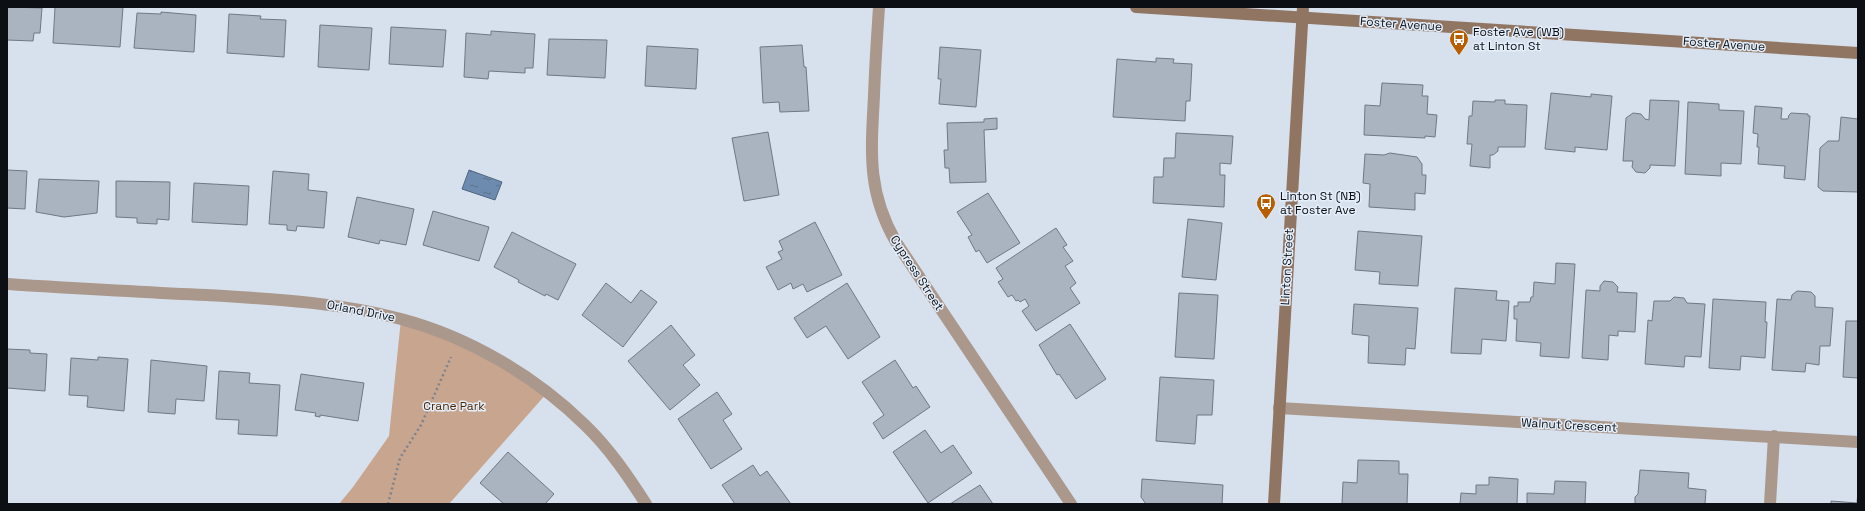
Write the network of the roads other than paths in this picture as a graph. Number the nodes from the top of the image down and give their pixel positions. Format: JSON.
{"nodes":[{"id":1,"x":879,"y":7,"type":"edge"},
{"id":2,"x":1136,"y":7,"type":"edge"},
{"id":3,"x":1303,"y":12,"type":"edge"},
{"id":4,"x":1858,"y":53,"type":"edge"},
{"id":5,"x":7,"y":284,"type":"edge"},
{"id":6,"x":1279,"y":408,"type":"junction"},
{"id":7,"x":1774,"y":436,"type":"junction"},
{"id":8,"x":1858,"y":442,"type":"edge"},
{"id":9,"x":646,"y":504,"type":"edge"},
{"id":10,"x":1071,"y":504,"type":"edge"},
{"id":11,"x":1274,"y":504,"type":"edge"},
{"id":12,"x":1770,"y":504,"type":"edge"}],
"edges":[{"from":1,"to":10,"type":"street","name":"Cypress Street"},
{"from":2,"to":3,"type":"street","name":"Foster Avenue"},
{"from":3,"to":4,"type":"street","name":"Foster Avenue"},
{"from":3,"to":6,"type":"street","name":"Linton Street"},
{"from":5,"to":9,"type":"street","name":"Orland Drive"},
{"from":6,"to":7,"type":"street","name":"Walnut Crescent"},
{"from":6,"to":11,"type":"street","name":"Linton Street"},
{"from":7,"to":8,"type":"street","name":"Walnut Crescent"},
{"from":7,"to":12,"type":"street"}]}
